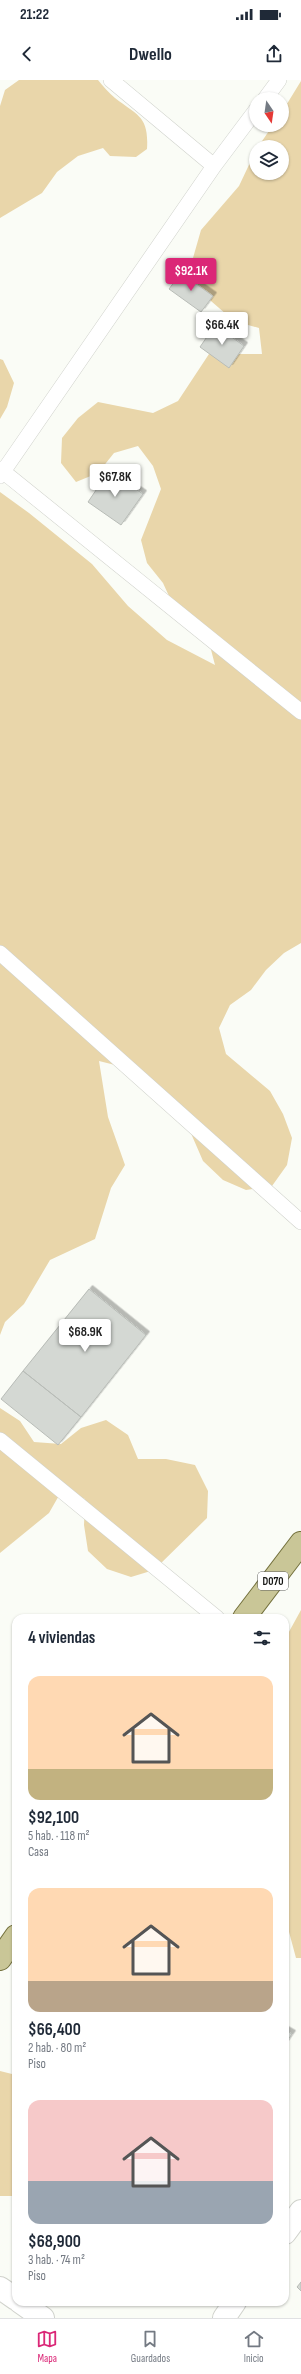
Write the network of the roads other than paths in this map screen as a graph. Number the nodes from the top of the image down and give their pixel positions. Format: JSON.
{"nodes":[{"id":1,"x":111,"y":80,"type":"edge"},
{"id":2,"x":279,"y":80,"type":"edge"},
{"id":3,"x":270,"y":92,"type":"edge"},
{"id":4,"x":249,"y":119,"type":"edge"},
{"id":5,"x":214,"y":166,"type":"junction"},
{"id":6,"x":1,"y":472,"type":"edge"},
{"id":7,"x":301,"y":712,"type":"edge"},
{"id":8,"x":0,"y":953,"type":"edge"},
{"id":9,"x":301,"y":1222,"type":"edge"},
{"id":10,"x":0,"y":1440,"type":"edge"},
{"id":11,"x":299,"y":1549,"type":"edge"},
{"id":12,"x":212,"y":1614,"type":"edge"},
{"id":13,"x":247,"y":1614,"type":"edge"},
{"id":14,"x":12,"y":1942,"type":"edge"},
{"id":15,"x":0,"y":1959,"type":"edge"},
{"id":16,"x":301,"y":2211,"type":"edge"},
{"id":17,"x":289,"y":2228,"type":"edge"},
{"id":18,"x":0,"y":2288,"type":"edge"},
{"id":19,"x":12,"y":2296,"type":"edge"},
{"id":20,"x":26,"y":2306,"type":"edge"},
{"id":21,"x":232,"y":2306,"type":"edge"},
{"id":22,"x":43,"y":2318,"type":"edge"},
{"id":23,"x":224,"y":2318,"type":"edge"}],
"edges":[{"from":1,"to":5,"type":"lane"},
{"from":2,"to":3,"type":"lane"},
{"from":4,"to":5,"type":"lane"},
{"from":5,"to":6,"type":"lane"},
{"from":6,"to":7,"type":"lane"},
{"from":8,"to":9,"type":"lane"},
{"from":10,"to":12,"type":"lane"},
{"from":11,"to":13,"type":"main road","number":"D070"},
{"from":14,"to":15,"type":"main road"},
{"from":16,"to":17,"type":"street"},
{"from":18,"to":19,"type":"street"},
{"from":20,"to":22,"type":"street"},
{"from":21,"to":23,"type":"street"}]}
